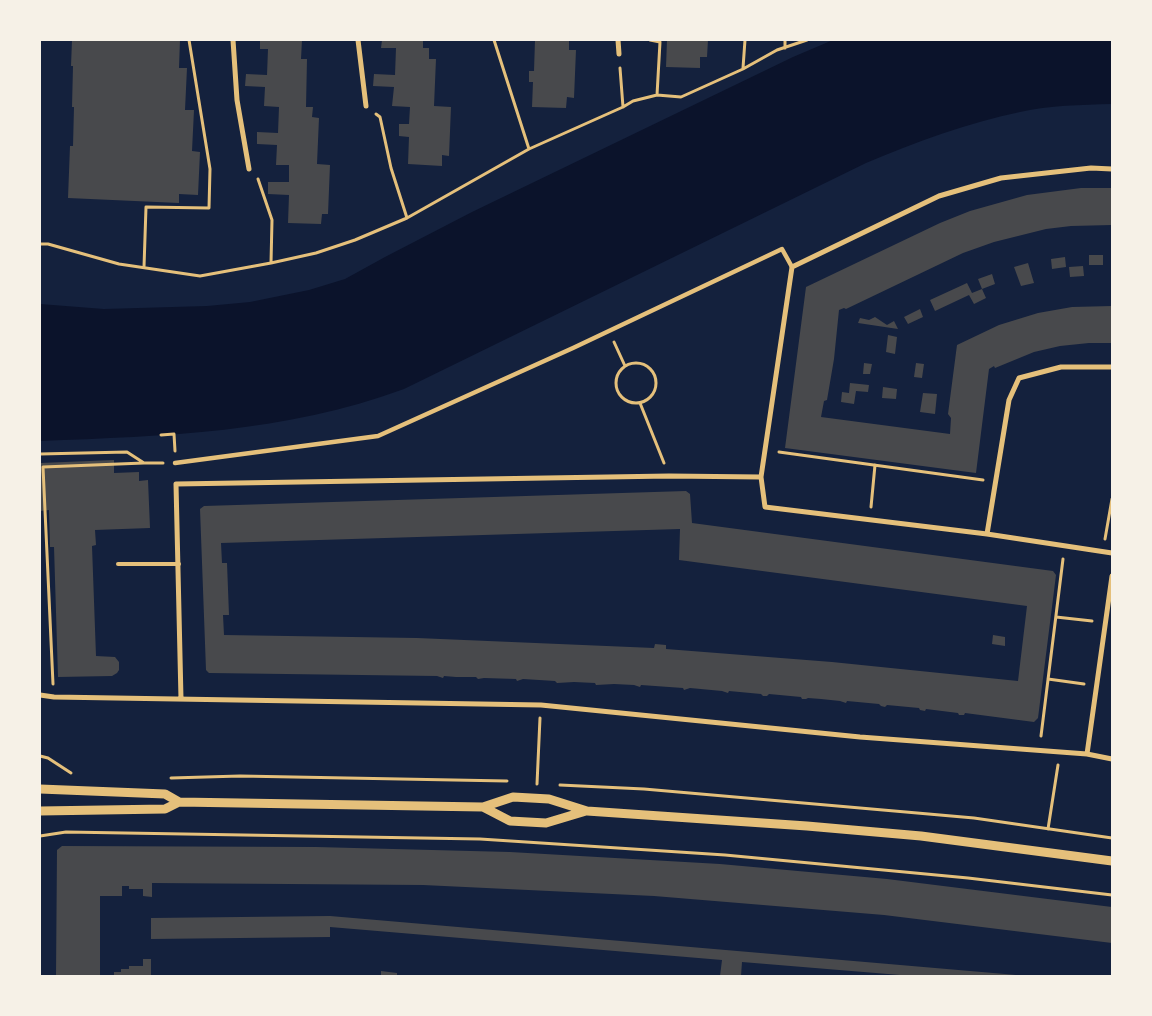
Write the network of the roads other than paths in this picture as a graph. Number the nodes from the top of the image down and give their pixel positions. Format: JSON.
{"nodes":[{"id":1,"x":233,"y":40,"type":"edge"},
{"id":2,"x":358,"y":40,"type":"edge"},
{"id":3,"x":618,"y":40,"type":"edge"},
{"id":4,"x":619,"y":54,"type":"road end"},
{"id":5,"x":366,"y":106,"type":"road end"},
{"id":6,"x":249,"y":169,"type":"road end"},
{"id":7,"x":1112,"y":169,"type":"edge"},
{"id":8,"x":792,"y":267,"type":"junction"},
{"id":9,"x":1112,"y":367,"type":"edge"},
{"id":10,"x":175,"y":463,"type":"road end"},
{"id":11,"x":760,"y":477,"type":"junction"},
{"id":12,"x":986,"y":534,"type":"junction"},
{"id":13,"x":1112,"y":553,"type":"edge"},
{"id":14,"x":118,"y":564,"type":"dead end"},
{"id":15,"x":179,"y":564,"type":"junction"},
{"id":16,"x":1112,"y":576,"type":"edge"},
{"id":17,"x":40,"y":695,"type":"edge"},
{"id":18,"x":181,"y":699,"type":"junction"},
{"id":19,"x":1087,"y":754,"type":"junction"},
{"id":20,"x":1112,"y":759,"type":"edge"},
{"id":21,"x":40,"y":789,"type":"edge"},
{"id":22,"x":179,"y":802,"type":"junction"},
{"id":23,"x":483,"y":807,"type":"junction"},
{"id":24,"x":40,"y":811,"type":"edge"},
{"id":25,"x":587,"y":811,"type":"junction"},
{"id":26,"x":1112,"y":861,"type":"edge"}],
"edges":[{"from":1,"to":6,"type":"street"},
{"from":2,"to":5,"type":"street"},
{"from":3,"to":4,"type":"street"},
{"from":7,"to":8,"type":"street"},
{"from":8,"to":10,"type":"street"},
{"from":8,"to":11,"type":"street"},
{"from":9,"to":12,"type":"street"},
{"from":11,"to":12,"type":"street"},
{"from":11,"to":15,"type":"street"},
{"from":12,"to":13,"type":"street"},
{"from":14,"to":15,"type":"lane"},
{"from":15,"to":18,"type":"street"},
{"from":16,"to":19,"type":"street"},
{"from":17,"to":18,"type":"street"},
{"from":18,"to":19,"type":"street"},
{"from":19,"to":20,"type":"street"},
{"from":21,"to":22,"type":"street"},
{"from":22,"to":23,"type":"street"},
{"from":22,"to":24,"type":"street"},
{"from":23,"to":25,"type":"street"},
{"from":23,"to":25,"type":"street"},
{"from":25,"to":26,"type":"street"}]}
